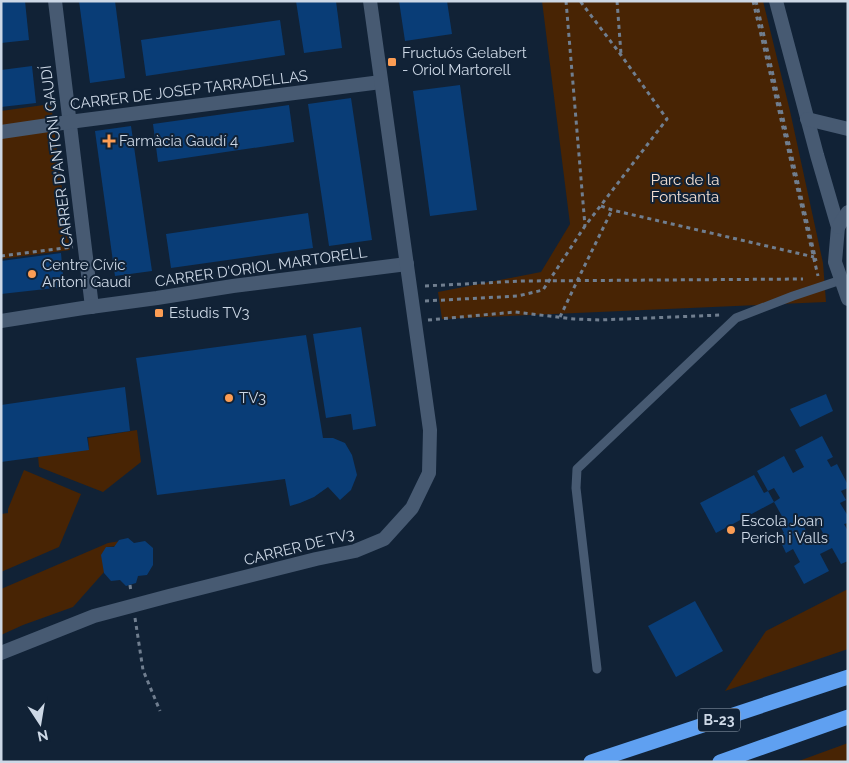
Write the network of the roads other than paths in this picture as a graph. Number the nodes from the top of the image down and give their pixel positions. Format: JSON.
{"nodes":[{"id":1,"x":55,"y":1,"type":"edge"},
{"id":2,"x":370,"y":1,"type":"edge"},
{"id":3,"x":776,"y":1,"type":"edge"},
{"id":4,"x":381,"y":82,"type":"junction"},
{"id":5,"x":807,"y":118,"type":"junction"},
{"id":6,"x":69,"y":122,"type":"junction"},
{"id":7,"x":848,"y":129,"type":"edge"},
{"id":8,"x":1,"y":132,"type":"edge"},
{"id":9,"x":848,"y":212,"type":"edge"},
{"id":10,"x":838,"y":228,"type":"junction"},
{"id":11,"x":407,"y":264,"type":"junction"},
{"id":12,"x":841,"y":280,"type":"junction"},
{"id":13,"x":848,"y":300,"type":"edge"},
{"id":14,"x":92,"y":307,"type":"junction"},
{"id":15,"x":1,"y":321,"type":"edge"},
{"id":16,"x":1,"y":654,"type":"edge"},
{"id":17,"x":597,"y":669,"type":"dead end"},
{"id":18,"x":848,"y":677,"type":"edge"},
{"id":19,"x":848,"y":717,"type":"edge"},
{"id":20,"x":591,"y":762,"type":"edge"},
{"id":21,"x":720,"y":762,"type":"edge"}],
"edges":[{"from":1,"to":6,"type":"street","name":"CARRER D'ANTONI GAUDÍ"},
{"from":2,"to":4,"type":"street","name":"CARRER DE TV3"},
{"from":3,"to":5,"type":"street"},
{"from":4,"to":6,"type":"street","name":"CARRER DE JOSEP TARRADELLAS"},
{"from":4,"to":11,"type":"street","name":"CARRER DE TV3"},
{"from":5,"to":7,"type":"street"},
{"from":5,"to":10,"type":"street"},
{"from":6,"to":8,"type":"street","name":"CARRER DE JOSEP TARRADELLAS"},
{"from":6,"to":14,"type":"street","name":"CARRER D'ANTONI GAUDÍ"},
{"from":9,"to":10,"type":"street"},
{"from":10,"to":12,"type":"street"},
{"from":11,"to":14,"type":"street","name":"CARRER D'ORIOL MARTORELL"},
{"from":11,"to":16,"type":"street","name":"CARRER DE TV3"},
{"from":12,"to":13,"type":"street"},
{"from":12,"to":17,"type":"lane"},
{"from":14,"to":15,"type":"street","name":"CARRER D'ORIOL MARTORELL"},
{"from":18,"to":20,"type":"highway","number":"B-23"},
{"from":19,"to":21,"type":"highway","number":"B-23"}]}
